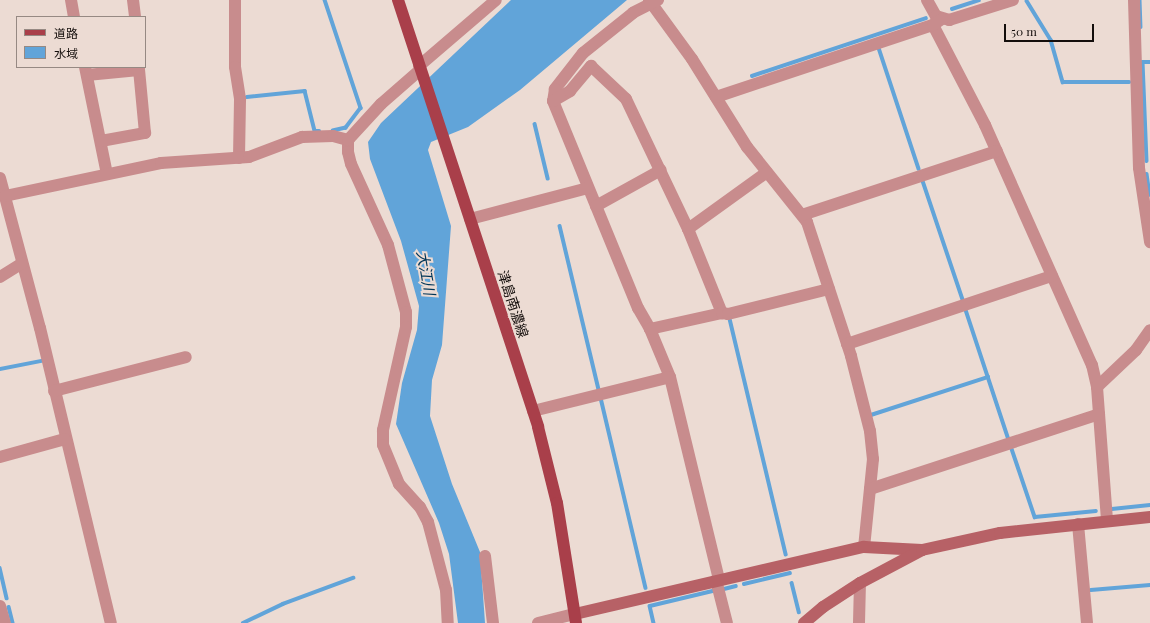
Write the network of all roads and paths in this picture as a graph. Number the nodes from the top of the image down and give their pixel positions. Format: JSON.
{"nodes":[{"id":1,"x":71,"y":0,"type":"edge"},
{"id":2,"x":133,"y":0,"type":"edge"},
{"id":3,"x":235,"y":0,"type":"edge"},
{"id":4,"x":398,"y":0,"type":"edge"},
{"id":5,"x":496,"y":0,"type":"edge"},
{"id":6,"x":927,"y":0,"type":"edge"},
{"id":7,"x":1013,"y":0,"type":"edge"},
{"id":8,"x":1134,"y":0,"type":"edge"},
{"id":9,"x":652,"y":1,"type":"edge"},
{"id":10,"x":74,"y":16,"type":"edge"},
{"id":11,"x":135,"y":16,"type":"edge"},
{"id":12,"x":938,"y":22,"type":"junction"},
{"id":13,"x":139,"y":69,"type":"edge"},
{"id":14,"x":421,"y":70,"type":"junction"},
{"id":15,"x":86,"y":71,"type":"edge"},
{"id":16,"x":716,"y":97,"type":"junction"},
{"id":17,"x":553,"y":101,"type":"junction"},
{"id":18,"x":348,"y":140,"type":"junction"},
{"id":19,"x":101,"y":141,"type":"junction"},
{"id":20,"x":997,"y":151,"type":"junction"},
{"id":21,"x":239,"y":158,"type":"junction"},
{"id":22,"x":1145,"y":168,"type":"edge"},
{"id":23,"x":661,"y":170,"type":"junction"},
{"id":24,"x":767,"y":172,"type":"junction"},
{"id":25,"x":107,"y":174,"type":"junction"},
{"id":26,"x":0,"y":178,"type":"edge"},
{"id":27,"x":588,"y":188,"type":"junction"},
{"id":28,"x":5,"y":196,"type":"junction"},
{"id":29,"x":596,"y":206,"type":"junction"},
{"id":30,"x":802,"y":215,"type":"junction"},
{"id":31,"x":470,"y":219,"type":"junction"},
{"id":32,"x":688,"y":229,"type":"junction"},
{"id":33,"x":1150,"y":242,"type":"edge"},
{"id":34,"x":22,"y":263,"type":"junction"},
{"id":35,"x":1052,"y":276,"type":"junction"},
{"id":36,"x":0,"y":277,"type":"edge"},
{"id":37,"x":829,"y":288,"type":"junction"},
{"id":38,"x":722,"y":313,"type":"junction"},
{"id":39,"x":650,"y":329,"type":"junction"},
{"id":40,"x":1150,"y":330,"type":"edge"},
{"id":41,"x":847,"y":344,"type":"junction"},
{"id":42,"x":186,"y":357,"type":"dead end"},
{"id":43,"x":670,"y":376,"type":"junction"},
{"id":44,"x":1097,"y":387,"type":"junction"},
{"id":45,"x":54,"y":391,"type":"junction"},
{"id":46,"x":533,"y":411,"type":"junction"},
{"id":47,"x":1099,"y":414,"type":"junction"},
{"id":48,"x":65,"y":439,"type":"junction"},
{"id":49,"x":0,"y":457,"type":"edge"},
{"id":50,"x":870,"y":489,"type":"junction"},
{"id":51,"x":1150,"y":517,"type":"edge"},
{"id":52,"x":1107,"y":521,"type":"junction"},
{"id":53,"x":1078,"y":524,"type":"junction"},
{"id":54,"x":864,"y":547,"type":"junction"},
{"id":55,"x":922,"y":550,"type":"junction"},
{"id":56,"x":485,"y":556,"type":"dead end"},
{"id":57,"x":718,"y":580,"type":"junction"},
{"id":58,"x":860,"y":583,"type":"junction"},
{"id":59,"x":0,"y":606,"type":"edge"},
{"id":60,"x":576,"y":618,"type":"edge"},
{"id":61,"x":5,"y":623,"type":"edge"},
{"id":62,"x":111,"y":623,"type":"edge"},
{"id":63,"x":448,"y":623,"type":"edge"},
{"id":64,"x":493,"y":623,"type":"edge"},
{"id":65,"x":538,"y":623,"type":"edge"},
{"id":66,"x":727,"y":623,"type":"edge"},
{"id":67,"x":804,"y":623,"type":"edge"},
{"id":68,"x":858,"y":623,"type":"edge"},
{"id":69,"x":1087,"y":623,"type":"edge"}],
"edges":[{"from":1,"to":10,"type":"street"},
{"from":2,"to":11,"type":"street"},
{"from":3,"to":21,"type":"street"},
{"from":4,"to":14,"type":"main road","name":"津島南濃線"},
{"from":5,"to":14,"type":"street"},
{"from":6,"to":12,"type":"street"},
{"from":7,"to":12,"type":"street"},
{"from":8,"to":22,"type":"street"},
{"from":9,"to":16,"type":"street"},
{"from":9,"to":17,"type":"street"},
{"from":12,"to":16,"type":"street"},
{"from":12,"to":20,"type":"street"},
{"from":13,"to":15,"type":"street"},
{"from":13,"to":19,"type":"street"},
{"from":14,"to":18,"type":"street"},
{"from":14,"to":31,"type":"main road","name":"津島南濃線"},
{"from":15,"to":19,"type":"street"},
{"from":16,"to":24,"type":"street"},
{"from":17,"to":23,"type":"street"},
{"from":17,"to":27,"type":"street"},
{"from":18,"to":21,"type":"street"},
{"from":18,"to":63,"type":"street"},
{"from":19,"to":25,"type":"street"},
{"from":20,"to":30,"type":"street"},
{"from":20,"to":35,"type":"street"},
{"from":21,"to":25,"type":"street"},
{"from":22,"to":33,"type":"street"},
{"from":23,"to":29,"type":"street"},
{"from":23,"to":32,"type":"street"},
{"from":24,"to":30,"type":"street"},
{"from":24,"to":32,"type":"street"},
{"from":25,"to":28,"type":"street"},
{"from":26,"to":28,"type":"street"},
{"from":27,"to":29,"type":"street"},
{"from":27,"to":31,"type":"street"},
{"from":28,"to":34,"type":"street"},
{"from":29,"to":39,"type":"street"},
{"from":30,"to":37,"type":"street"},
{"from":31,"to":46,"type":"main road","name":"津島南濃線"},
{"from":32,"to":38,"type":"street"},
{"from":34,"to":36,"type":"street"},
{"from":34,"to":45,"type":"street"},
{"from":35,"to":41,"type":"street"},
{"from":35,"to":44,"type":"street"},
{"from":37,"to":38,"type":"street"},
{"from":37,"to":41,"type":"street"},
{"from":38,"to":39,"type":"street"},
{"from":39,"to":43,"type":"street"},
{"from":40,"to":44,"type":"street"},
{"from":41,"to":50,"type":"street"},
{"from":42,"to":45,"type":"street"},
{"from":43,"to":46,"type":"street"},
{"from":43,"to":57,"type":"street"},
{"from":44,"to":47,"type":"street"},
{"from":45,"to":48,"type":"street"},
{"from":46,"to":60,"type":"main road","name":"津島南濃線"},
{"from":47,"to":50,"type":"street"},
{"from":47,"to":52,"type":"street"},
{"from":48,"to":49,"type":"street"},
{"from":48,"to":62,"type":"street"},
{"from":50,"to":54,"type":"street"},
{"from":51,"to":52,"type":"street"},
{"from":52,"to":53,"type":"street"},
{"from":53,"to":55,"type":"street"},
{"from":53,"to":69,"type":"street"},
{"from":54,"to":55,"type":"street"},
{"from":54,"to":57,"type":"street"},
{"from":55,"to":58,"type":"street"},
{"from":56,"to":64,"type":"street"},
{"from":57,"to":60,"type":"street"},
{"from":57,"to":66,"type":"street"},
{"from":58,"to":67,"type":"street"},
{"from":58,"to":68,"type":"street"},
{"from":59,"to":61,"type":"street"},
{"from":60,"to":65,"type":"street"}]}
